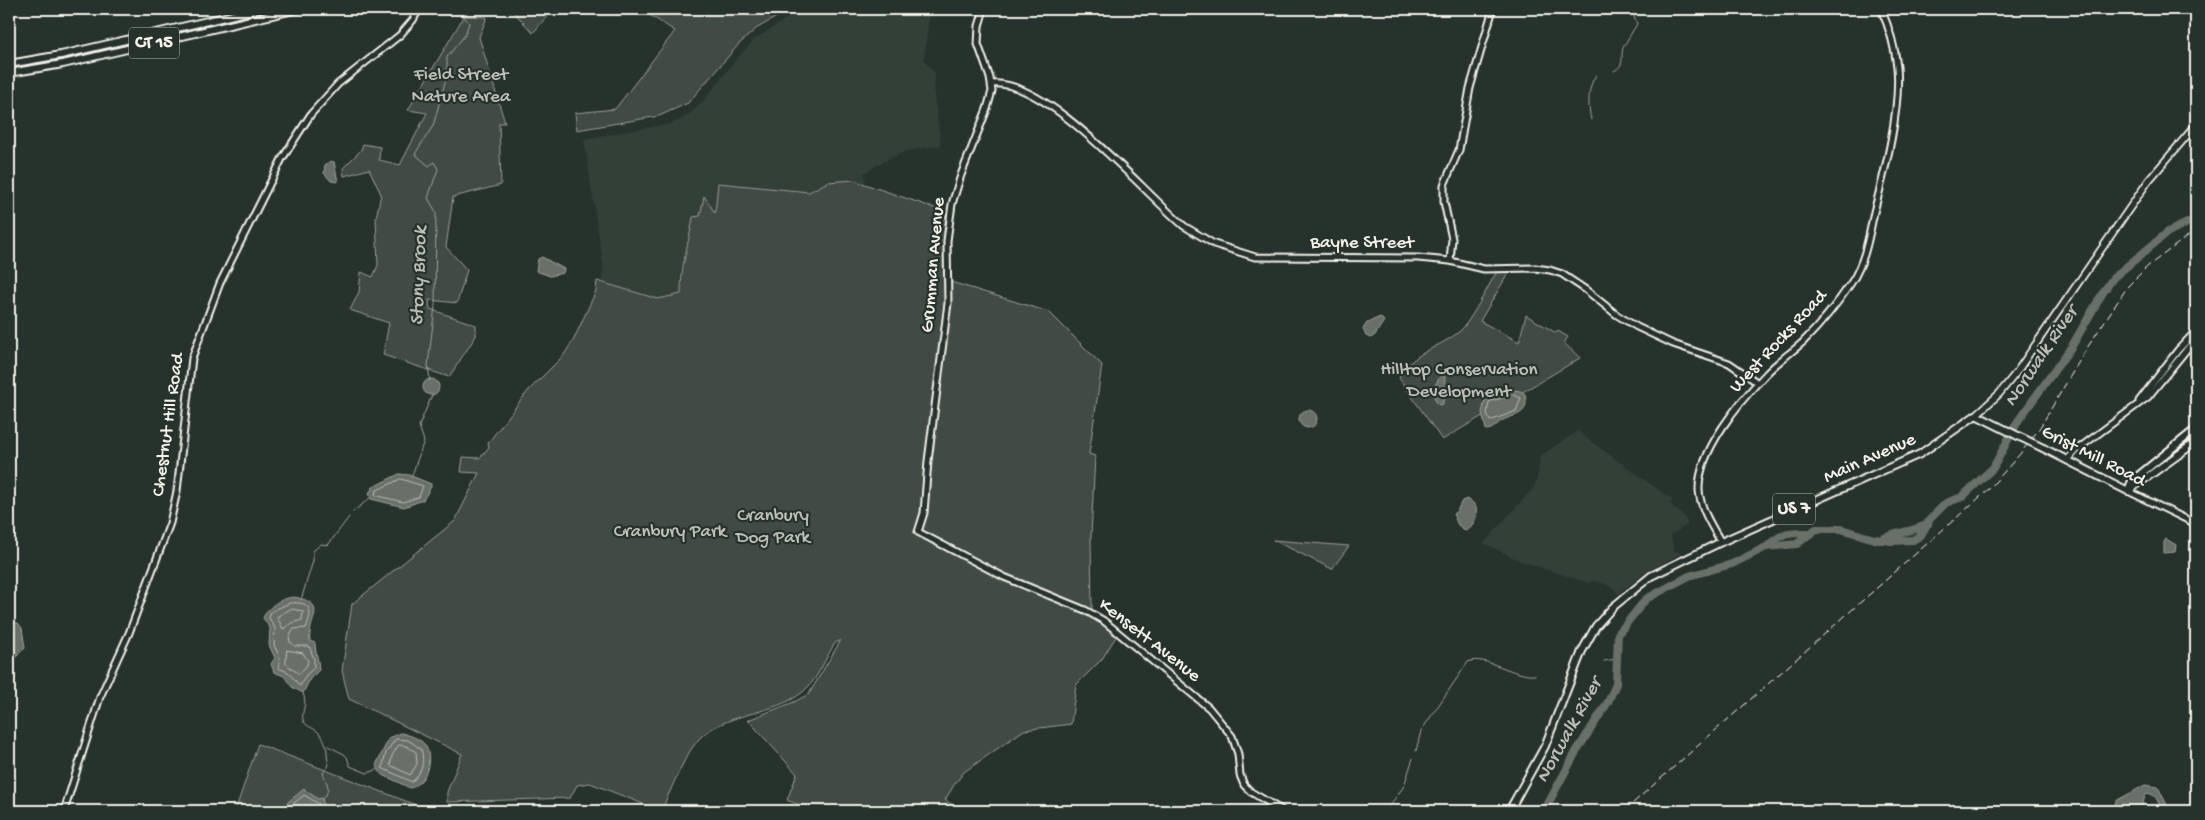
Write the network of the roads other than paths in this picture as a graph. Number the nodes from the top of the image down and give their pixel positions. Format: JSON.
{"nodes":[{"id":1,"x":259,"y":9,"type":"edge"},
{"id":2,"x":298,"y":9,"type":"edge"},
{"id":3,"x":419,"y":9,"type":"edge"},
{"id":4,"x":984,"y":9,"type":"edge"},
{"id":5,"x":1493,"y":9,"type":"edge"},
{"id":6,"x":1881,"y":9,"type":"edge"},
{"id":7,"x":9,"y":64,"type":"edge"},
{"id":8,"x":9,"y":73,"type":"edge"},
{"id":9,"x":992,"y":84,"type":"junction"},
{"id":10,"x":2196,"y":125,"type":"edge"},
{"id":11,"x":1450,"y":262,"type":"junction"},
{"id":12,"x":2196,"y":331,"type":"edge"},
{"id":13,"x":2196,"y":338,"type":"edge"},
{"id":14,"x":1758,"y":384,"type":"junction"},
{"id":15,"x":2134,"y":408,"type":"junction"},
{"id":16,"x":1976,"y":415,"type":"junction"},
{"id":17,"x":2196,"y":429,"type":"edge"},
{"id":18,"x":2196,"y":442,"type":"edge"},
{"id":19,"x":2068,"y":460,"type":"junction"},
{"id":20,"x":2128,"y":491,"type":"junction"},
{"id":21,"x":2196,"y":524,"type":"edge"},
{"id":22,"x":918,"y":532,"type":"joint"},
{"id":23,"x":1721,"y":542,"type":"junction"},
{"id":24,"x":64,"y":811,"type":"edge"},
{"id":25,"x":1284,"y":811,"type":"edge"},
{"id":26,"x":1509,"y":811,"type":"edge"}],
"edges":[{"from":1,"to":7,"type":"highway","number":"CT 15"},
{"from":2,"to":8,"type":"highway","number":"CT 15"},
{"from":3,"to":24,"type":"street","name":"Chestnut Hill Road"},
{"from":4,"to":9,"type":"street"},
{"from":5,"to":11,"type":"street"},
{"from":6,"to":14,"type":"street","name":"West Rocks Road"},
{"from":9,"to":11,"type":"street","name":"Bayne Street"},
{"from":9,"to":22,"type":"street","name":"Grumman Avenue"},
{"from":10,"to":16,"type":"main road","name":"Main Avenue"},
{"from":11,"to":14,"type":"street","name":"Bayne Street"},
{"from":12,"to":15,"type":"street"},
{"from":13,"to":15,"type":"street"},
{"from":14,"to":23,"type":"street","name":"West Rocks Road"},
{"from":15,"to":19,"type":"street"},
{"from":16,"to":19,"type":"highway","name":"Grist Mill Road","bridge":true},
{"from":16,"to":23,"type":"highway","name":"Main Avenue","number":"US 7"},
{"from":17,"to":20,"type":"highway"},
{"from":18,"to":20,"type":"highway"},
{"from":19,"to":20,"type":"highway","name":"Grist Mill Road"},
{"from":20,"to":21,"type":"street","name":"Grist Mill Road"},
{"from":22,"to":25,"type":"street","name":"Kensett Avenue"},
{"from":23,"to":26,"type":"highway","name":"Main Avenue","number":"US 7"}]}
